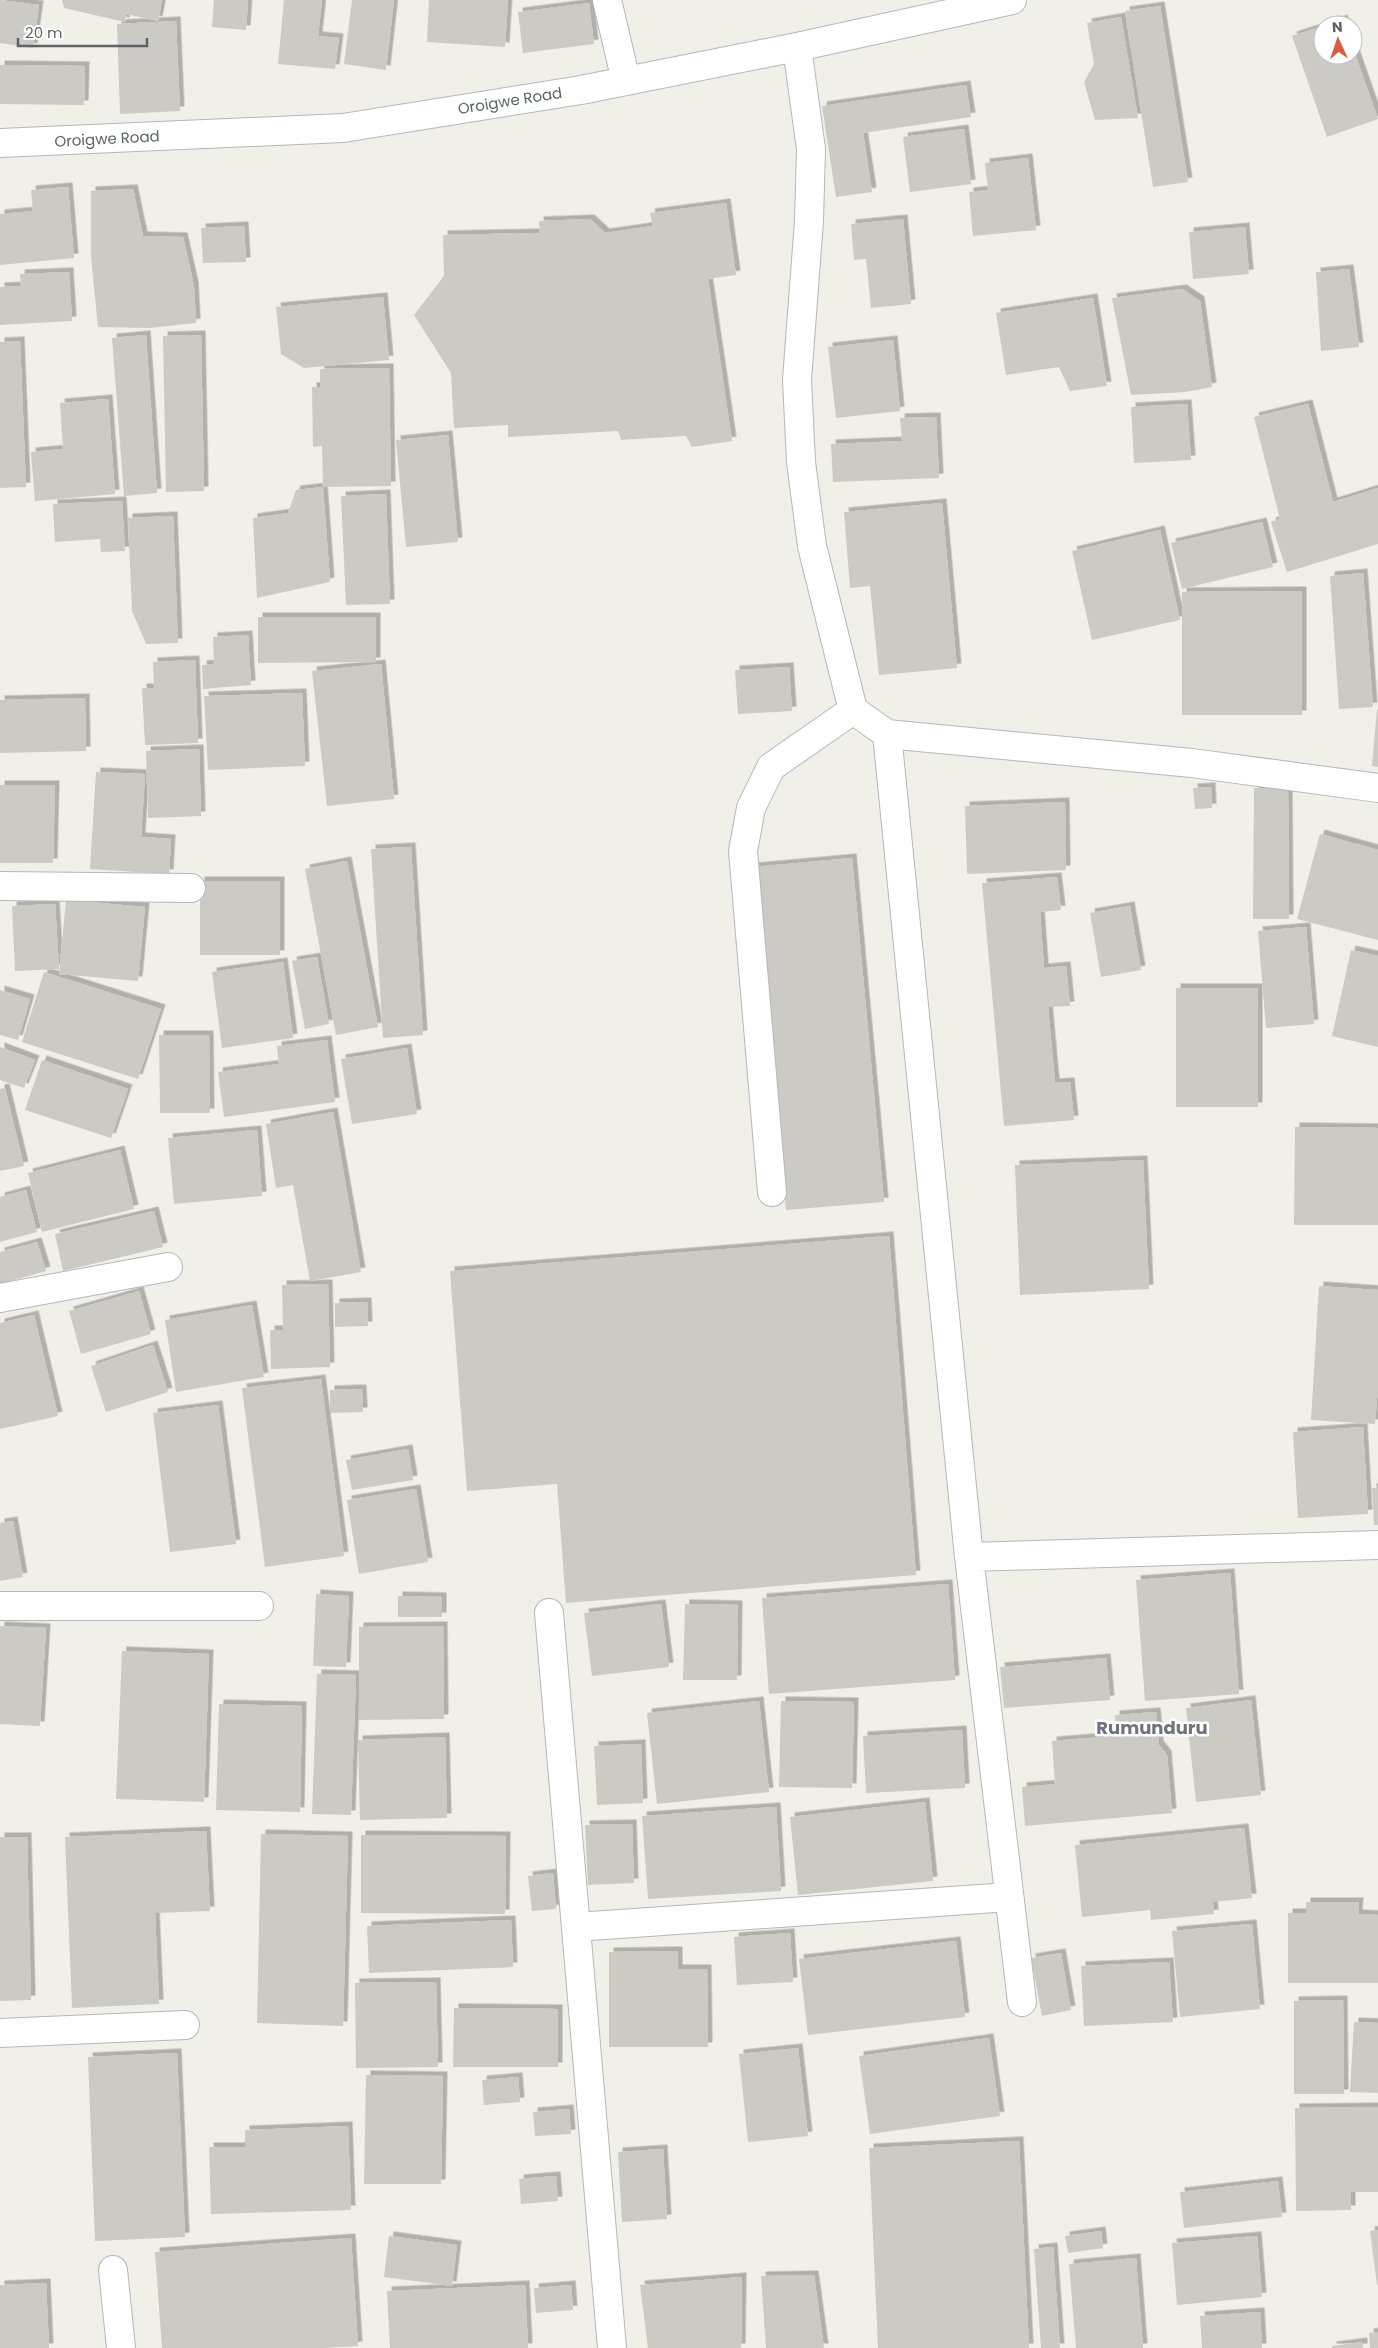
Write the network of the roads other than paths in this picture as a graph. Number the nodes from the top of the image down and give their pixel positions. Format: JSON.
{"nodes":[{"id":1,"x":607,"y":0,"type":"edge"},
{"id":2,"x":1012,"y":0,"type":"edge"},
{"id":3,"x":918,"y":10,"type":"edge"},
{"id":4,"x":797,"y":47,"type":"junction"},
{"id":5,"x":626,"y":81,"type":"junction"},
{"id":6,"x":0,"y":143,"type":"edge"},
{"id":7,"x":853,"y":710,"type":"junction"},
{"id":8,"x":887,"y":734,"type":"junction"},
{"id":9,"x":1378,"y":788,"type":"edge"},
{"id":10,"x":0,"y":886,"type":"edge"},
{"id":11,"x":191,"y":888,"type":"dead end"},
{"id":12,"x":772,"y":1192,"type":"dead end"},
{"id":13,"x":168,"y":1267,"type":"dead end"},
{"id":14,"x":0,"y":1298,"type":"edge"},
{"id":15,"x":1378,"y":1545,"type":"edge"},
{"id":16,"x":969,"y":1557,"type":"junction"},
{"id":17,"x":0,"y":1606,"type":"edge"},
{"id":18,"x":259,"y":1606,"type":"dead end"},
{"id":19,"x":549,"y":1613,"type":"dead end"},
{"id":20,"x":1010,"y":1897,"type":"junction"},
{"id":21,"x":576,"y":1928,"type":"junction"},
{"id":22,"x":1022,"y":2002,"type":"dead end"},
{"id":23,"x":185,"y":2025,"type":"dead end"},
{"id":24,"x":0,"y":2033,"type":"edge"},
{"id":25,"x":113,"y":2270,"type":"dead end"},
{"id":26,"x":121,"y":2348,"type":"edge"},
{"id":27,"x":612,"y":2348,"type":"edge"}],
"edges":[{"from":1,"to":5,"type":"street"},
{"from":2,"to":3,"type":"street","name":"Oroigwe Road"},
{"from":3,"to":4,"type":"street","name":"Oroigwe Road"},
{"from":4,"to":5,"type":"street","name":"Oroigwe Road"},
{"from":4,"to":7,"type":"street"},
{"from":5,"to":6,"type":"street","name":"Oroigwe Road"},
{"from":7,"to":8,"type":"street"},
{"from":7,"to":12,"type":"street"},
{"from":8,"to":9,"type":"street"},
{"from":8,"to":16,"type":"street"},
{"from":10,"to":11,"type":"street"},
{"from":13,"to":14,"type":"street"},
{"from":15,"to":16,"type":"street"},
{"from":16,"to":20,"type":"street"},
{"from":17,"to":18,"type":"street"},
{"from":19,"to":21,"type":"street"},
{"from":20,"to":21,"type":"street"},
{"from":20,"to":22,"type":"street"},
{"from":21,"to":27,"type":"street"},
{"from":23,"to":24,"type":"street"},
{"from":25,"to":26,"type":"street"}]}
